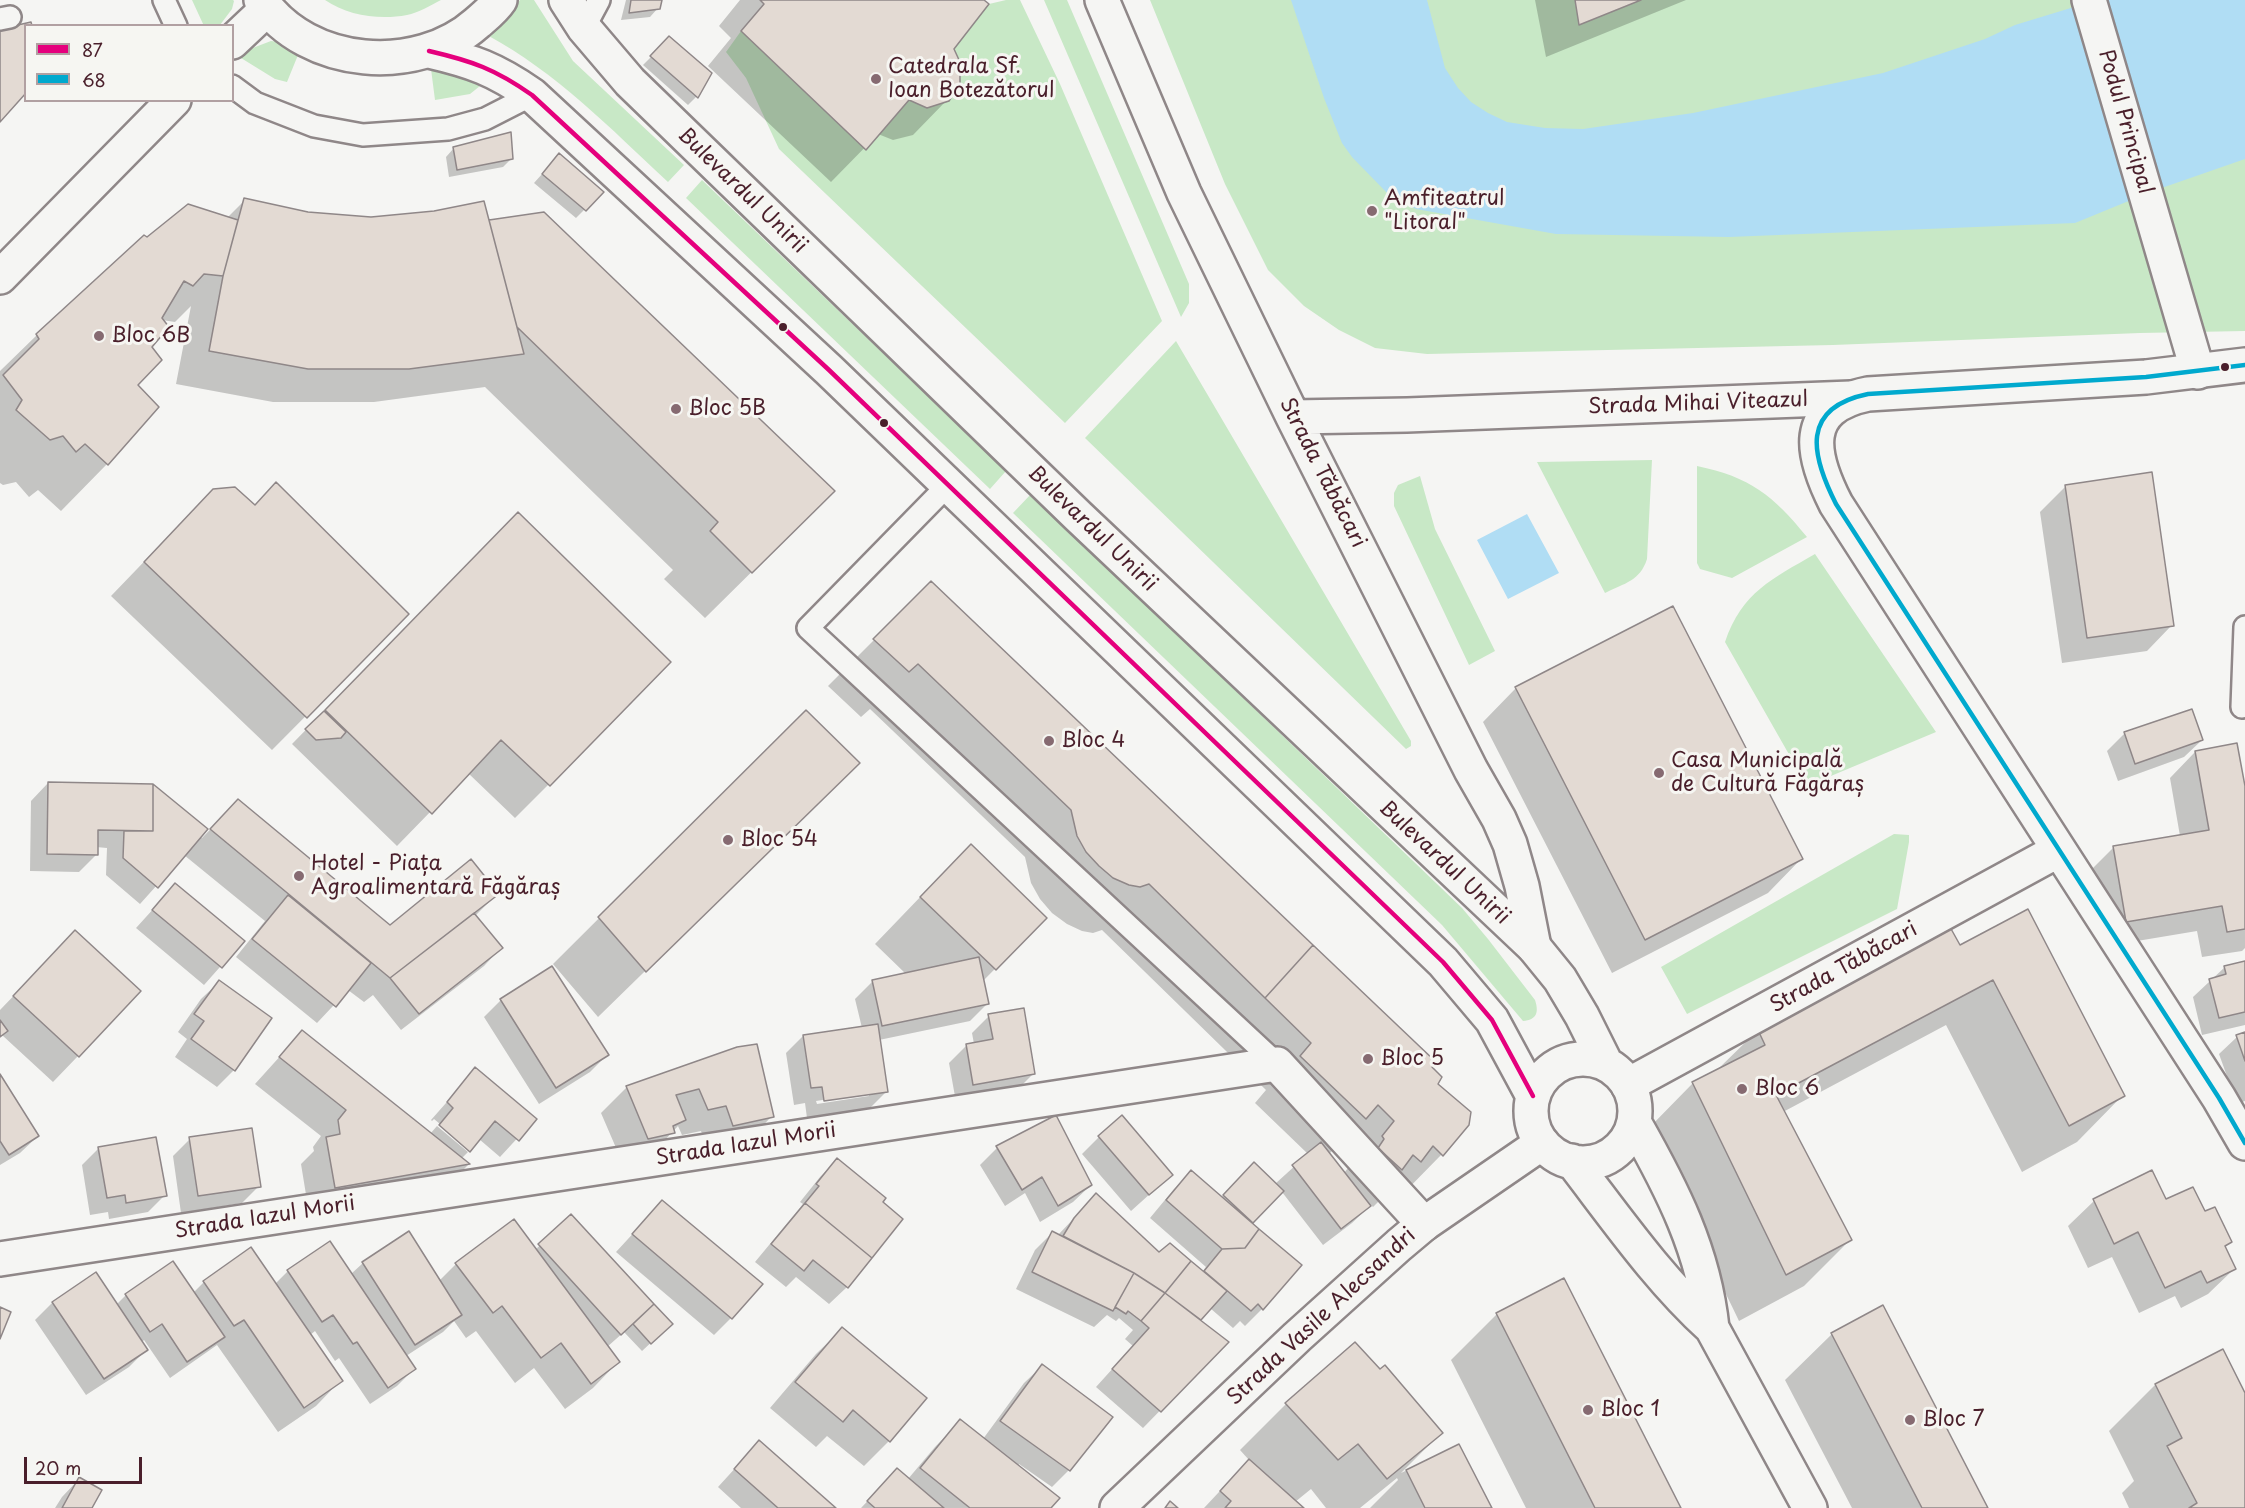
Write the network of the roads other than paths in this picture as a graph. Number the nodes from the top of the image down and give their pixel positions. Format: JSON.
{"nodes":[{"id":1,"x":164,"y":0,"type":"edge"},
{"id":2,"x":500,"y":0,"type":"edge"},
{"id":3,"x":566,"y":0,"type":"edge"},
{"id":4,"x":1102,"y":0,"type":"edge"},
{"id":5,"x":2089,"y":0,"type":"edge"},
{"id":6,"x":264,"y":4,"type":"edge"},
{"id":7,"x":592,"y":14,"type":"edge"},
{"id":8,"x":175,"y":24,"type":"edge"},
{"id":9,"x":234,"y":40,"type":"edge"},
{"id":10,"x":429,"y":51,"type":"junction"},
{"id":11,"x":234,"y":87,"type":"edge"},
{"id":12,"x":532,"y":95,"type":"junction"},
{"id":13,"x":172,"y":102,"type":"edge"},
{"id":14,"x":0,"y":277,"type":"edge"},
{"id":15,"x":2245,"y":365,"type":"edge"},
{"id":16,"x":2198,"y":372,"type":"junction"},
{"id":17,"x":1851,"y":398,"type":"junction"},
{"id":18,"x":1293,"y":417,"type":"junction"},
{"id":19,"x":948,"y":485,"type":"junction"},
{"id":20,"x":2245,"y":627,"type":"edge"},
{"id":21,"x":2242,"y":707,"type":"dead end"},
{"id":22,"x":2059,"y":850,"type":"junction"},
{"id":23,"x":1534,"y":947,"type":"junction"},
{"id":24,"x":1277,"y":1064,"type":"junction"},
{"id":25,"x":1617,"y":1074,"type":"junction"},
{"id":26,"x":1533,"y":1096,"type":"junction"},
{"id":27,"x":1634,"y":1122,"type":"junction"},
{"id":28,"x":1542,"y":1143,"type":"junction"},
{"id":29,"x":2245,"y":1143,"type":"edge"},
{"id":30,"x":1572,"y":1161,"type":"junction"},
{"id":31,"x":1424,"y":1224,"type":"junction"},
{"id":32,"x":0,"y":1259,"type":"edge"},
{"id":33,"x":1712,"y":1328,"type":"junction"},
{"id":34,"x":1117,"y":1508,"type":"edge"},
{"id":35,"x":1810,"y":1508,"type":"edge"}],
"edges":[{"from":1,"to":8,"type":"lane"},
{"from":2,"to":10,"type":"main road"},
{"from":3,"to":7,"type":"main road","name":"Bulevardul Unirii"},
{"from":4,"to":18,"type":"main road","name":"Strada Tăbăcari"},
{"from":5,"to":16,"type":"main road","name":"Podul Principal"},
{"from":6,"to":9,"type":"main road"},
{"from":6,"to":10,"type":"main road"},
{"from":7,"to":23,"type":"main road","name":"Bulevardul Unirii"},
{"from":10,"to":12,"type":"main road"},
{"from":11,"to":12,"type":"lane"},
{"from":12,"to":19,"type":"main road"},
{"from":13,"to":14,"type":"main road"},
{"from":15,"to":16,"type":"main road","name":"Strada Mihai Viteazul"},
{"from":16,"to":17,"type":"main road","name":"Strada Mihai Viteazul"},
{"from":17,"to":18,"type":"main road","name":"Strada Mihai Viteazul"},
{"from":17,"to":22,"type":"main road"},
{"from":18,"to":23,"type":"main road","name":"Strada Tăbăcari"},
{"from":19,"to":24,"type":"lane"},
{"from":19,"to":26,"type":"main road"},
{"from":20,"to":21,"type":"lane"},
{"from":22,"to":25,"type":"main road","name":"Strada Tăbăcari"},
{"from":22,"to":29,"type":"main road"},
{"from":23,"to":25,"type":"main road","name":"Bulevardul Unirii"},
{"from":24,"to":31,"type":"main road"},
{"from":24,"to":32,"type":"main road","name":"Strada Iazul Morii"},
{"from":25,"to":26,"type":"main road"},
{"from":25,"to":27,"type":"main road"},
{"from":26,"to":28,"type":"main road"},
{"from":27,"to":30,"type":"main road"},
{"from":27,"to":33,"type":"main road"},
{"from":28,"to":30,"type":"main road"},
{"from":28,"to":31,"type":"main road","name":"Strada Vasile Alecsandri"},
{"from":30,"to":33,"type":"main road"},
{"from":31,"to":34,"type":"main road","name":"Strada Vasile Alecsandri"},
{"from":33,"to":35,"type":"main road"}]}
